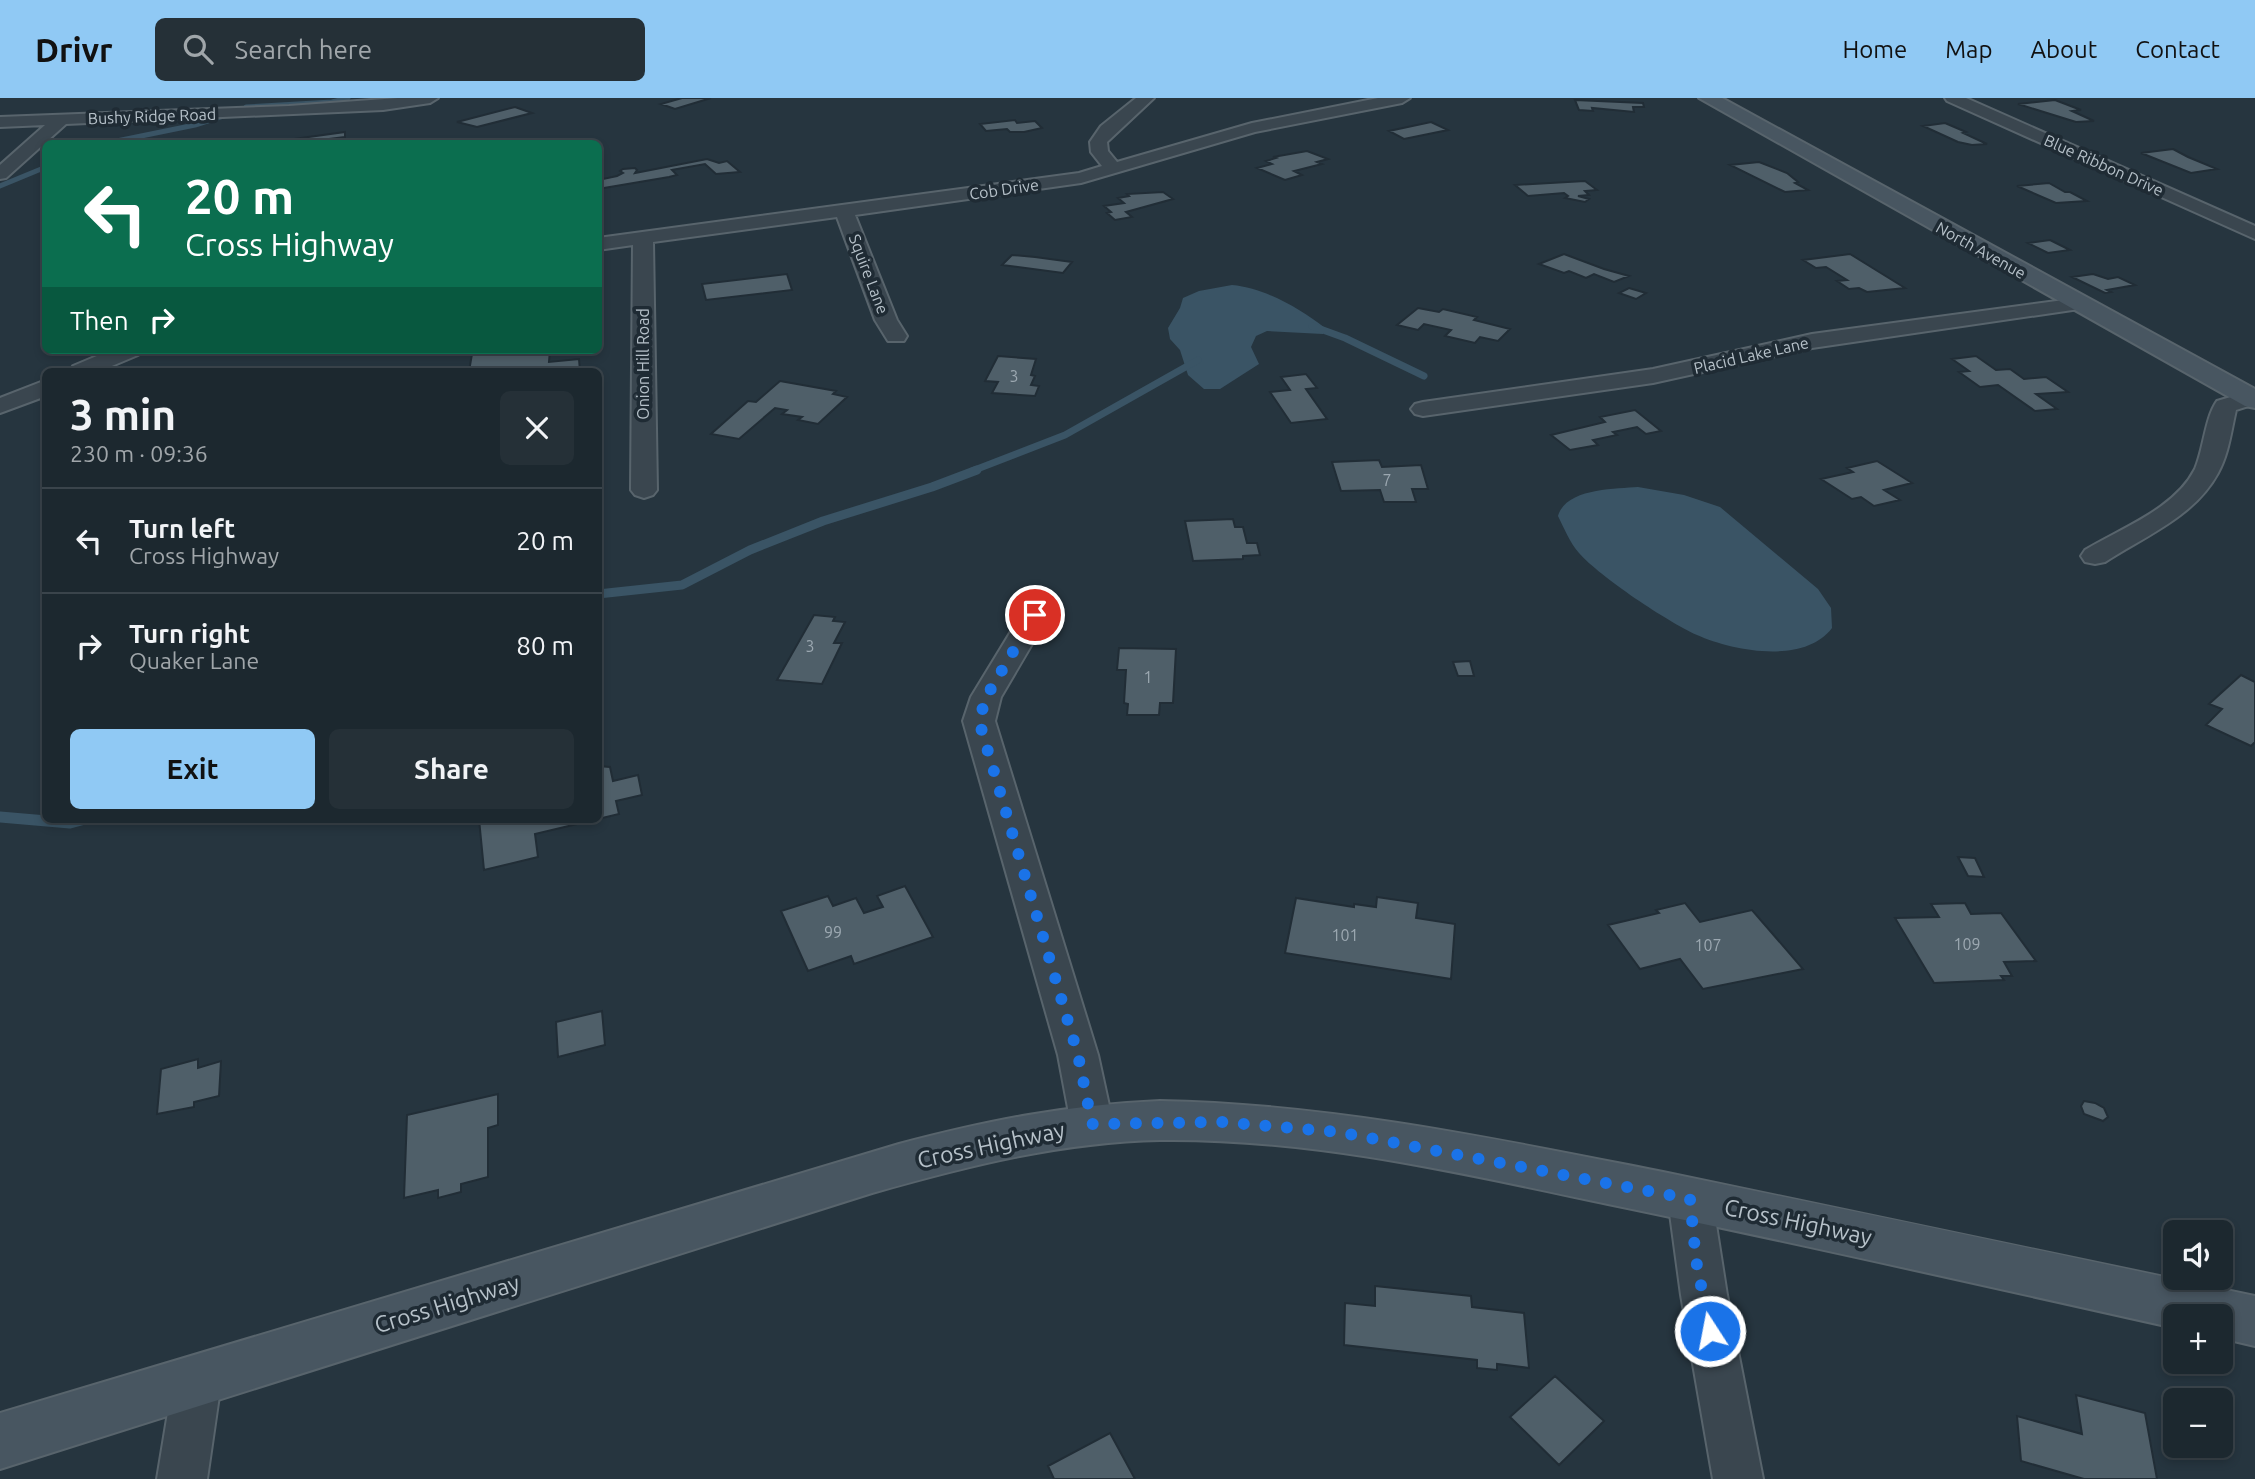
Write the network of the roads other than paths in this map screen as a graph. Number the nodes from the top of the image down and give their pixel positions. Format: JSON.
{"nodes":[{"id":1,"x":430,"y":98,"type":"edge"},
{"id":2,"x":1146,"y":98,"type":"edge"},
{"id":3,"x":1402,"y":98,"type":"edge"},
{"id":4,"x":1708,"y":98,"type":"edge"},
{"id":5,"x":1953,"y":98,"type":"edge"},
{"id":6,"x":61,"y":120,"type":"junction"},
{"id":7,"x":0,"y":122,"type":"edge"},
{"id":8,"x":1114,"y":170,"type":"junction"},
{"id":9,"x":0,"y":174,"type":"edge"},
{"id":10,"x":844,"y":211,"type":"junction"},
{"id":11,"x":2255,"y":233,"type":"edge"},
{"id":12,"x":643,"y":238,"type":"junction"},
{"id":13,"x":602,"y":243,"type":"edge"},
{"id":14,"x":2079,"y":304,"type":"junction"},
{"id":15,"x":897,"y":336,"type":"dead end"},
{"id":16,"x":121,"y":354,"type":"edge"},
{"id":17,"x":89,"y":368,"type":"edge"},
{"id":18,"x":42,"y":389,"type":"edge"},
{"id":19,"x":2253,"y":399,"type":"edge"},
{"id":20,"x":0,"y":406,"type":"edge"},
{"id":21,"x":1423,"y":409,"type":"dead end"},
{"id":22,"x":643,"y":489,"type":"dead end"},
{"id":23,"x":2095,"y":556,"type":"dead end"},
{"id":24,"x":1035,"y":615,"type":"dead end"},
{"id":25,"x":1092,"y":1124,"type":"junction"},
{"id":26,"x":1690,"y":1199,"type":"junction"},
{"id":27,"x":2255,"y":1321,"type":"edge"},
{"id":28,"x":197,"y":1382,"type":"junction"},
{"id":29,"x":0,"y":1441,"type":"edge"},
{"id":30,"x":183,"y":1479,"type":"edge"},
{"id":31,"x":1738,"y":1479,"type":"edge"}],
"edges":[{"from":1,"to":6,"type":"street","name":"Bushy Ridge Road"},
{"from":2,"to":8,"type":"street"},
{"from":3,"to":8,"type":"street","name":"Cob Drive"},
{"from":4,"to":14,"type":"street","name":"North Avenue"},
{"from":5,"to":11,"type":"street","name":"Blue Ribbon Drive"},
{"from":6,"to":7,"type":"street","name":"Bushy Ridge Road"},
{"from":6,"to":9,"type":"street"},
{"from":8,"to":10,"type":"street","name":"Cob Drive"},
{"from":10,"to":12,"type":"street","name":"Cob Drive"},
{"from":10,"to":15,"type":"street","name":"Squire Lane"},
{"from":12,"to":13,"type":"street","name":"Cob Drive"},
{"from":12,"to":22,"type":"street","name":"Onion Hill Road"},
{"from":14,"to":19,"type":"street","name":"North Avenue"},
{"from":14,"to":21,"type":"street","name":"Placid Lake Lane"},
{"from":16,"to":17,"type":"street"},
{"from":18,"to":20,"type":"street"},
{"from":19,"to":23,"type":"street"},
{"from":24,"to":25,"type":"street"},
{"from":25,"to":26,"type":"street","name":"Cross Highway"},
{"from":25,"to":28,"type":"street","name":"Cross Highway"},
{"from":26,"to":27,"type":"street","name":"Cross Highway"},
{"from":26,"to":31,"type":"street"},
{"from":28,"to":29,"type":"street","name":"Cross Highway"},
{"from":28,"to":30,"type":"street"}]}
